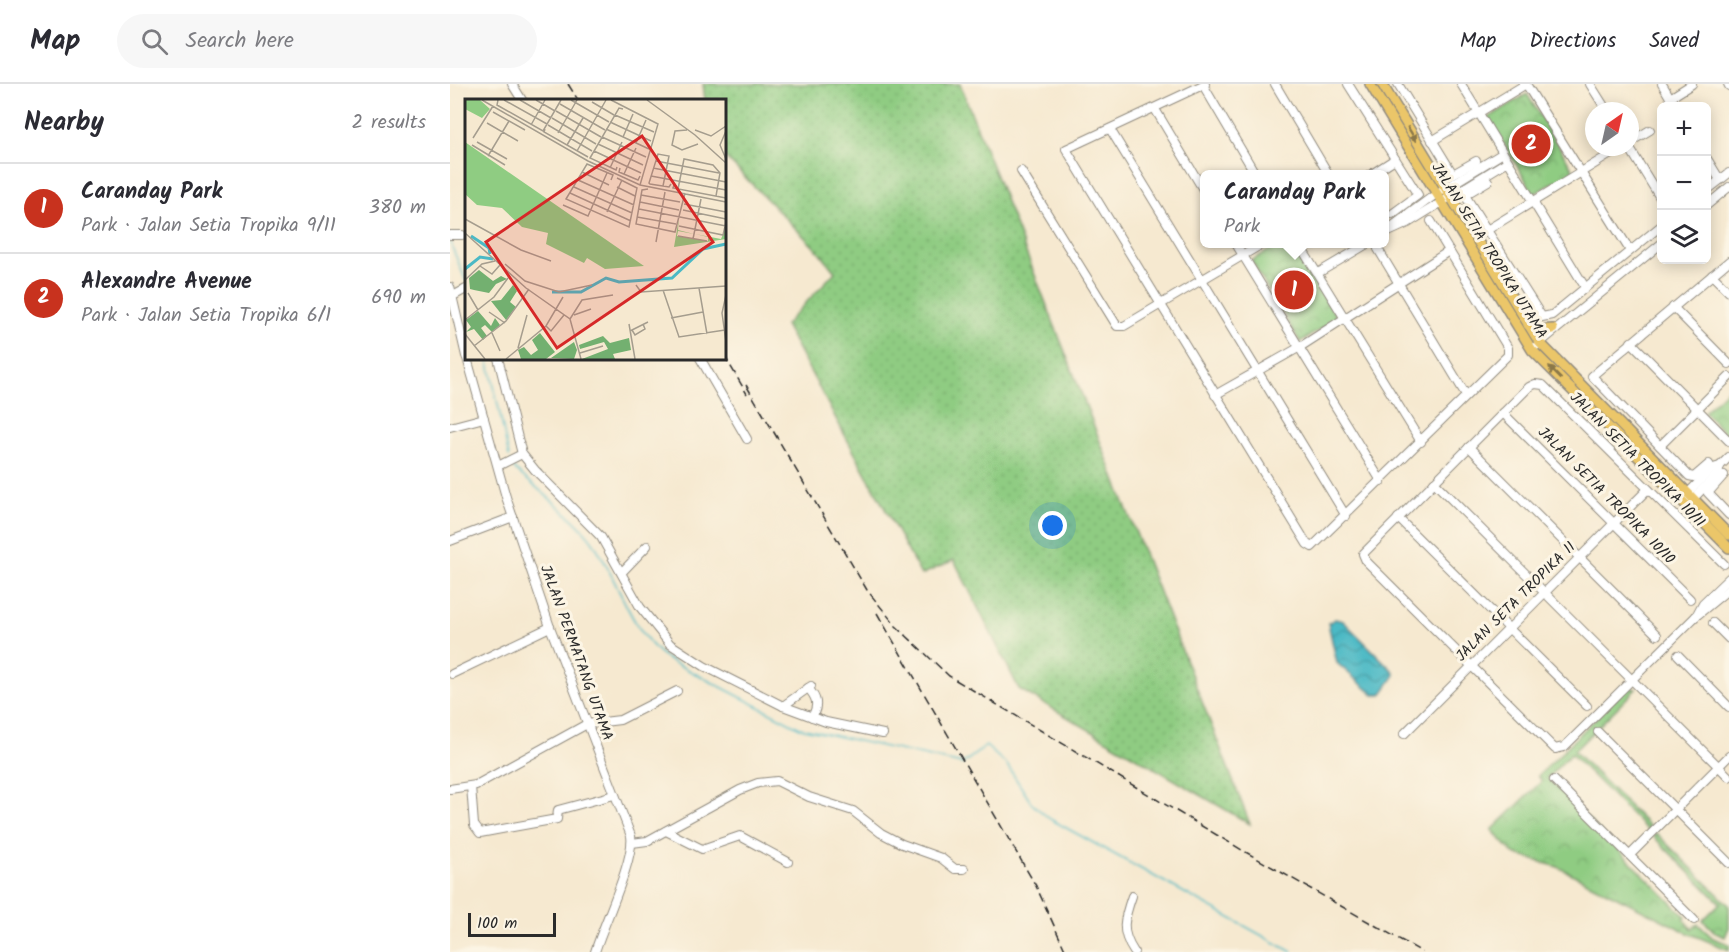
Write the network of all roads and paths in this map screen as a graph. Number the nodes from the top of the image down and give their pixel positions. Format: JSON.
{"nodes":[{"id":1,"x":512,"y":84,"type":"edge"},
{"id":2,"x":1275,"y":84,"type":"edge"},
{"id":3,"x":1348,"y":84,"type":"edge"},
{"id":4,"x":1370,"y":84,"type":"edge"},
{"id":5,"x":1382,"y":84,"type":"edge"},
{"id":6,"x":1398,"y":84,"type":"edge"},
{"id":7,"x":1461,"y":84,"type":"edge"},
{"id":8,"x":1526,"y":84,"type":"edge"},
{"id":9,"x":1590,"y":84,"type":"edge"},
{"id":10,"x":1662,"y":84,"type":"edge"},
{"id":11,"x":1692,"y":84,"type":"edge"},
{"id":12,"x":1204,"y":85,"type":"edge"},
{"id":13,"x":521,"y":99,"type":"edge"},
{"id":14,"x":1672,"y":101,"type":"edge"},
{"id":15,"x":1601,"y":102,"type":"edge"},
{"id":16,"x":1155,"y":109,"type":"junction"},
{"id":17,"x":1479,"y":114,"type":"junction"},
{"id":18,"x":1110,"y":129,"type":"junction"},
{"id":19,"x":1650,"y":130,"type":"dead end"},
{"id":20,"x":1639,"y":137,"type":"edge"},
{"id":21,"x":1432,"y":141,"type":"junction"},
{"id":22,"x":1607,"y":156,"type":"edge"},
{"id":23,"x":1634,"y":156,"type":"edge"},
{"id":24,"x":1505,"y":157,"type":"junction"},
{"id":25,"x":1395,"y":159,"type":"junction"},
{"id":26,"x":1476,"y":161,"type":"dead end"},
{"id":27,"x":1711,"y":164,"type":"edge"},
{"id":28,"x":1254,"y":170,"type":"edge"},
{"id":29,"x":1327,"y":170,"type":"edge"},
{"id":30,"x":1377,"y":170,"type":"edge"},
{"id":31,"x":1021,"y":171,"type":"dead end"},
{"id":32,"x":1582,"y":171,"type":"junction"},
{"id":33,"x":1729,"y":172,"type":"edge"},
{"id":34,"x":1720,"y":180,"type":"junction"},
{"id":35,"x":1488,"y":182,"type":"dead end"},
{"id":36,"x":1200,"y":184,"type":"edge"},
{"id":37,"x":1729,"y":187,"type":"edge"},
{"id":38,"x":1711,"y":188,"type":"edge"},
{"id":39,"x":1448,"y":192,"type":"junction"},
{"id":40,"x":1657,"y":193,"type":"edge"},
{"id":41,"x":1431,"y":201,"type":"junction"},
{"id":42,"x":1533,"y":202,"type":"junction"},
{"id":43,"x":1711,"y":203,"type":"edge"},
{"id":44,"x":1392,"y":214,"type":"dead end"},
{"id":45,"x":1431,"y":221,"type":"dead end"},
{"id":46,"x":1657,"y":229,"type":"edge"},
{"id":47,"x":1389,"y":230,"type":"edge"},
{"id":48,"x":1487,"y":230,"type":"junction"},
{"id":49,"x":1657,"y":247,"type":"edge"},
{"id":50,"x":1239,"y":248,"type":"edge"},
{"id":51,"x":1254,"y":248,"type":"edge"},
{"id":52,"x":1302,"y":248,"type":"edge"},
{"id":53,"x":1359,"y":248,"type":"edge"},
{"id":54,"x":1378,"y":249,"type":"dead end"},
{"id":55,"x":1629,"y":249,"type":"junction"},
{"id":56,"x":1449,"y":251,"type":"junction"},
{"id":57,"x":1244,"y":255,"type":"junction"},
{"id":58,"x":1729,"y":261,"type":"edge"},
{"id":59,"x":1318,"y":273,"type":"junction"},
{"id":60,"x":1712,"y":275,"type":"junction"},
{"id":61,"x":1201,"y":281,"type":"junction"},
{"id":62,"x":1398,"y":284,"type":"junction"},
{"id":63,"x":450,"y":287,"type":"edge"},
{"id":64,"x":1585,"y":287,"type":"junction"},
{"id":65,"x":464,"y":290,"type":"edge"},
{"id":66,"x":1729,"y":292,"type":"edge"},
{"id":67,"x":453,"y":296,"type":"junction"},
{"id":68,"x":1160,"y":306,"type":"junction"},
{"id":69,"x":1673,"y":307,"type":"junction"},
{"id":70,"x":1345,"y":316,"type":"junction"},
{"id":71,"x":1528,"y":325,"type":"junction"},
{"id":72,"x":1553,"y":329,"type":"junction"},
{"id":73,"x":1539,"y":342,"type":"junction"},
{"id":74,"x":1631,"y":342,"type":"junction"},
{"id":75,"x":1300,"y":347,"type":"junction"},
{"id":76,"x":465,"y":348,"type":"edge"},
{"id":77,"x":1532,"y":350,"type":"junction"},
{"id":78,"x":468,"y":360,"type":"edge"},
{"id":79,"x":498,"y":360,"type":"edge"},
{"id":80,"x":701,"y":360,"type":"edge"},
{"id":81,"x":1729,"y":364,"type":"edge"},
{"id":82,"x":1257,"y":372,"type":"junction"},
{"id":83,"x":1729,"y":377,"type":"edge"},
{"id":84,"x":1215,"y":395,"type":"junction"},
{"id":85,"x":1466,"y":395,"type":"junction"},
{"id":86,"x":1698,"y":409,"type":"junction"},
{"id":87,"x":1503,"y":413,"type":"junction"},
{"id":88,"x":484,"y":418,"type":"junction"},
{"id":89,"x":450,"y":427,"type":"edge"},
{"id":90,"x":747,"y":439,"type":"dead end"},
{"id":91,"x":1729,"y":441,"type":"edge"},
{"id":92,"x":1421,"y":442,"type":"junction"},
{"id":93,"x":1660,"y":446,"type":"junction"},
{"id":94,"x":1469,"y":447,"type":"junction"},
{"id":95,"x":521,"y":454,"type":"junction"},
{"id":96,"x":1729,"y":457,"type":"edge"},
{"id":97,"x":1709,"y":464,"type":"dead end"},
{"id":98,"x":501,"y":465,"type":"junction"},
{"id":99,"x":1724,"y":475,"type":"dead end"},
{"id":100,"x":1381,"y":481,"type":"junction"},
{"id":101,"x":1434,"y":482,"type":"junction"},
{"id":102,"x":1648,"y":489,"type":"junction"},
{"id":103,"x":1692,"y":494,"type":"junction"},
{"id":104,"x":1729,"y":515,"type":"edge"},
{"id":105,"x":1346,"y":516,"type":"junction"},
{"id":106,"x":513,"y":517,"type":"junction"},
{"id":107,"x":1398,"y":518,"type":"junction"},
{"id":108,"x":1614,"y":524,"type":"junction"},
{"id":109,"x":1729,"y":535,"type":"edge"},
{"id":110,"x":450,"y":541,"type":"edge"},
{"id":111,"x":646,"y":546,"type":"dead end"},
{"id":112,"x":1729,"y":548,"type":"edge"},
{"id":113,"x":1580,"y":558,"type":"junction"},
{"id":114,"x":1724,"y":564,"type":"dead end"},
{"id":115,"x":622,"y":572,"type":"junction"},
{"id":116,"x":1729,"y":578,"type":"edge"},
{"id":117,"x":1726,"y":588,"type":"edge"},
{"id":118,"x":1545,"y":592,"type":"junction"},
{"id":119,"x":1690,"y":599,"type":"dead end"},
{"id":120,"x":1713,"y":623,"type":"dead end"},
{"id":121,"x":549,"y":627,"type":"junction"},
{"id":122,"x":1509,"y":628,"type":"junction"},
{"id":123,"x":1658,"y":635,"type":"dead end"},
{"id":124,"x":1729,"y":639,"type":"edge"},
{"id":125,"x":1678,"y":655,"type":"dead end"},
{"id":126,"x":1470,"y":666,"type":"junction"},
{"id":127,"x":452,"y":674,"type":"dead end"},
{"id":128,"x":1632,"y":680,"type":"junction"},
{"id":129,"x":677,"y":691,"type":"dead end"},
{"id":130,"x":783,"y":706,"type":"junction"},
{"id":131,"x":1587,"y":706,"type":"dead end"},
{"id":132,"x":1729,"y":707,"type":"edge"},
{"id":133,"x":812,"y":717,"type":"junction"},
{"id":134,"x":587,"y":724,"type":"junction"},
{"id":135,"x":1598,"y":732,"type":"dead end"},
{"id":136,"x":883,"y":734,"type":"dead end"},
{"id":137,"x":1404,"y":734,"type":"dead end"},
{"id":138,"x":1729,"y":756,"type":"edge"},
{"id":139,"x":1719,"y":767,"type":"junction"},
{"id":140,"x":1729,"y":777,"type":"edge"},
{"id":141,"x":1554,"y":780,"type":"dead end"},
{"id":142,"x":471,"y":786,"type":"junction"},
{"id":143,"x":450,"y":789,"type":"edge"},
{"id":144,"x":614,"y":795,"type":"junction"},
{"id":145,"x":1676,"y":809,"type":"junction"},
{"id":146,"x":666,"y":831,"type":"junction"},
{"id":147,"x":632,"y":843,"type":"junction"},
{"id":148,"x":1630,"y":855,"type":"junction"},
{"id":149,"x":788,"y":862,"type":"dead end"},
{"id":150,"x":1729,"y":863,"type":"edge"},
{"id":151,"x":964,"y":869,"type":"dead end"},
{"id":152,"x":1132,"y":896,"type":"dead end"},
{"id":153,"x":1694,"y":920,"type":"dead end"},
{"id":154,"x":595,"y":952,"type":"edge"},
{"id":155,"x":1134,"y":952,"type":"edge"}],
"edges":[{"from":1,"to":13,"type":"street"},
{"from":2,"to":29,"type":"street"},
{"from":3,"to":25,"type":"street"},
{"from":4,"to":41,"type":"main road","name":"JALAN SETIA TROPIKA UTAMA"},
{"from":5,"to":39,"type":"main road","name":"JALAN SETIA TROPIKA UTAMA","one_way":true},
{"from":6,"to":21,"type":"street"},
{"from":7,"to":17,"type":"street"},
{"from":8,"to":17,"type":"street"},
{"from":8,"to":32,"type":"street"},
{"from":9,"to":15,"type":"street"},
{"from":10,"to":14,"type":"street"},
{"from":11,"to":14,"type":"street"},
{"from":12,"to":16,"type":"street"},
{"from":12,"to":28,"type":"street"},
{"from":16,"to":18,"type":"street"},
{"from":16,"to":36,"type":"street"},
{"from":17,"to":21,"type":"street"},
{"from":17,"to":24,"type":"street"},
{"from":18,"to":61,"type":"street"},
{"from":18,"to":68,"type":"street"},
{"from":19,"to":20,"type":"street"},
{"from":21,"to":26,"type":"street"},
{"from":22,"to":32,"type":"street"},
{"from":23,"to":40,"type":"street"},
{"from":24,"to":39,"type":"street"},
{"from":24,"to":42,"type":"street"},
{"from":25,"to":30,"type":"street"},
{"from":25,"to":44,"type":"street"},
{"from":27,"to":34,"type":"street"},
{"from":31,"to":68,"type":"street"},
{"from":32,"to":42,"type":"street"},
{"from":32,"to":55,"type":"street"},
{"from":33,"to":34,"type":"street"},
{"from":34,"to":38,"type":"street"},
{"from":35,"to":48,"type":"street"},
{"from":37,"to":43,"type":"street"},
{"from":39,"to":41,"type":"street"},
{"from":39,"to":71,"type":"main road","name":"JALAN SETIA TROPIKA UTAMA"},
{"from":41,"to":47,"type":"street"},
{"from":41,"to":77,"type":"main road","name":"JALAN SETIA TROPIKA UTAMA"},
{"from":42,"to":48,"type":"street"},
{"from":42,"to":64,"type":"street"},
{"from":45,"to":56,"type":"street"},
{"from":46,"to":55,"type":"street"},
{"from":48,"to":64,"type":"street"},
{"from":49,"to":72,"type":"street"},
{"from":50,"to":57,"type":"street"},
{"from":51,"to":57,"type":"street"},
{"from":52,"to":59,"type":"street"},
{"from":53,"to":59,"type":"street"},
{"from":54,"to":62,"type":"street"},
{"from":55,"to":64,"type":"street"},
{"from":56,"to":62,"type":"street"},
{"from":56,"to":85,"type":"street"},
{"from":57,"to":61,"type":"street"},
{"from":57,"to":75,"type":"street"},
{"from":58,"to":60,"type":"street"},
{"from":59,"to":70,"type":"street"},
{"from":60,"to":66,"type":"street"},
{"from":60,"to":69,"type":"street"},
{"from":61,"to":68,"type":"street"},
{"from":61,"to":82,"type":"street"},
{"from":62,"to":70,"type":"street"},
{"from":62,"to":85,"type":"street"},
{"from":63,"to":67,"type":"street","name":"JALAN PERMATANG UTAMA"},
{"from":65,"to":67,"type":"street"},
{"from":67,"to":76,"type":"street","name":"JALAN PERMATANG UTAMA"},
{"from":68,"to":84,"type":"street"},
{"from":69,"to":74,"type":"street"},
{"from":69,"to":81,"type":"street"},
{"from":70,"to":75,"type":"street"},
{"from":70,"to":92,"type":"street"},
{"from":71,"to":72,"type":"main road"},
{"from":71,"to":73,"type":"main road","name":"JALAN SETIA TROPIKA UTAMA"},
{"from":72,"to":73,"type":"street"},
{"from":73,"to":77,"type":"street"},
{"from":73,"to":103,"type":"main road","name":"JALAN SETIA TROPIKA UTAMA"},
{"from":74,"to":86,"type":"street"},
{"from":74,"to":93,"type":"street"},
{"from":75,"to":82,"type":"street"},
{"from":75,"to":100,"type":"street"},
{"from":103,"to":77,"type":"main road","name":"JALAN SETIA TROPIKA UTAMA","one_way":true},
{"from":78,"to":88,"type":"street","name":"JALAN PERMATANG UTAMA"},
{"from":79,"to":95,"type":"street"},
{"from":80,"to":90,"type":"street"},
{"from":82,"to":84,"type":"street"},
{"from":82,"to":105,"type":"street"},
{"from":83,"to":86,"type":"street"},
{"from":84,"to":105,"type":"street"},
{"from":85,"to":92,"type":"street"},
{"from":86,"to":91,"type":"street"},
{"from":86,"to":93,"type":"street"},
{"from":87,"to":94,"type":"street"},
{"from":87,"to":102,"type":"street","name":"JALAN SETIA TROPIKA 10/11"},
{"from":87,"to":108,"type":"street","name":"JALAN SETIA TROPIKA 10/10"},
{"from":88,"to":89,"type":"street"},
{"from":88,"to":98,"type":"street","name":"JALAN PERMATANG UTAMA"},
{"from":92,"to":100,"type":"street"},
{"from":93,"to":103,"type":"street"},
{"from":94,"to":101,"type":"street"},
{"from":94,"to":113,"type":"street"},
{"from":95,"to":98,"type":"street"},
{"from":95,"to":115,"type":"street"},
{"from":96,"to":103,"type":"street"},
{"from":97,"to":103,"type":"street"},
{"from":98,"to":106,"type":"street","name":"JALAN PERMATANG UTAMA"},
{"from":99,"to":103,"type":"street"},
{"from":100,"to":105,"type":"street"},
{"from":101,"to":107,"type":"street"},
{"from":101,"to":118,"type":"street"},
{"from":102,"to":108,"type":"street","name":"JALAN SETA TROPIKA 11"},
{"from":102,"to":114,"type":"street","name":"JALAN SETIA TROPIKA 10/11"},
{"from":103,"to":104,"type":"street"},
{"from":103,"to":109,"type":"main road","name":"JALAN SETIA TROPIKA UTAMA"},
{"from":103,"to":112,"type":"main road","name":"JALAN SETIA TROPIKA UTAMA"},
{"from":106,"to":110,"type":"street"},
{"from":106,"to":121,"type":"street","name":"JALAN PERMATANG UTAMA"},
{"from":107,"to":122,"type":"street"},
{"from":107,"to":126,"type":"street"},
{"from":108,"to":113,"type":"street","name":"JALAN SETA TROPIKA 11"},
{"from":108,"to":119,"type":"street","name":"JALAN SETIA TROPIKA 10/10"},
{"from":111,"to":115,"type":"street"},
{"from":113,"to":118,"type":"street","name":"JALAN SETA TROPIKA 11"},
{"from":113,"to":123,"type":"street"},
{"from":115,"to":130,"type":"street"},
{"from":116,"to":117,"type":"street"},
{"from":117,"to":128,"type":"street"},
{"from":118,"to":122,"type":"street","name":"JALAN SETA TROPIKA 11"},
{"from":118,"to":128,"type":"street"},
{"from":120,"to":124,"type":"street"},
{"from":121,"to":127,"type":"street"},
{"from":121,"to":134,"type":"street","name":"JALAN PERMATANG UTAMA"},
{"from":122,"to":126,"type":"street","name":"JALAN SETA TROPIKA 11"},
{"from":122,"to":131,"type":"street"},
{"from":125,"to":132,"type":"street"},
{"from":126,"to":128,"type":"street"},
{"from":126,"to":137,"type":"street","name":"JALAN SETA TROPIKA 11"},
{"from":128,"to":139,"type":"street"},
{"from":129,"to":134,"type":"street"},
{"from":130,"to":133,"type":"street"},
{"from":130,"to":133,"type":"street"},
{"from":133,"to":136,"type":"street"},
{"from":134,"to":142,"type":"street"},
{"from":134,"to":144,"type":"street","name":"JALAN PERMATANG UTAMA"},
{"from":135,"to":145,"type":"street"},
{"from":138,"to":139,"type":"street"},
{"from":139,"to":140,"type":"street"},
{"from":139,"to":145,"type":"street"},
{"from":141,"to":148,"type":"street"},
{"from":142,"to":143,"type":"street"},
{"from":142,"to":144,"type":"street"},
{"from":144,"to":147,"type":"street","name":"JALAN PERMATANG UTAMA"},
{"from":145,"to":148,"type":"street"},
{"from":145,"to":150,"type":"street"},
{"from":146,"to":147,"type":"street"},
{"from":146,"to":149,"type":"street"},
{"from":146,"to":151,"type":"street"},
{"from":147,"to":154,"type":"street"},
{"from":148,"to":153,"type":"street"},
{"from":152,"to":155,"type":"street"}]}
